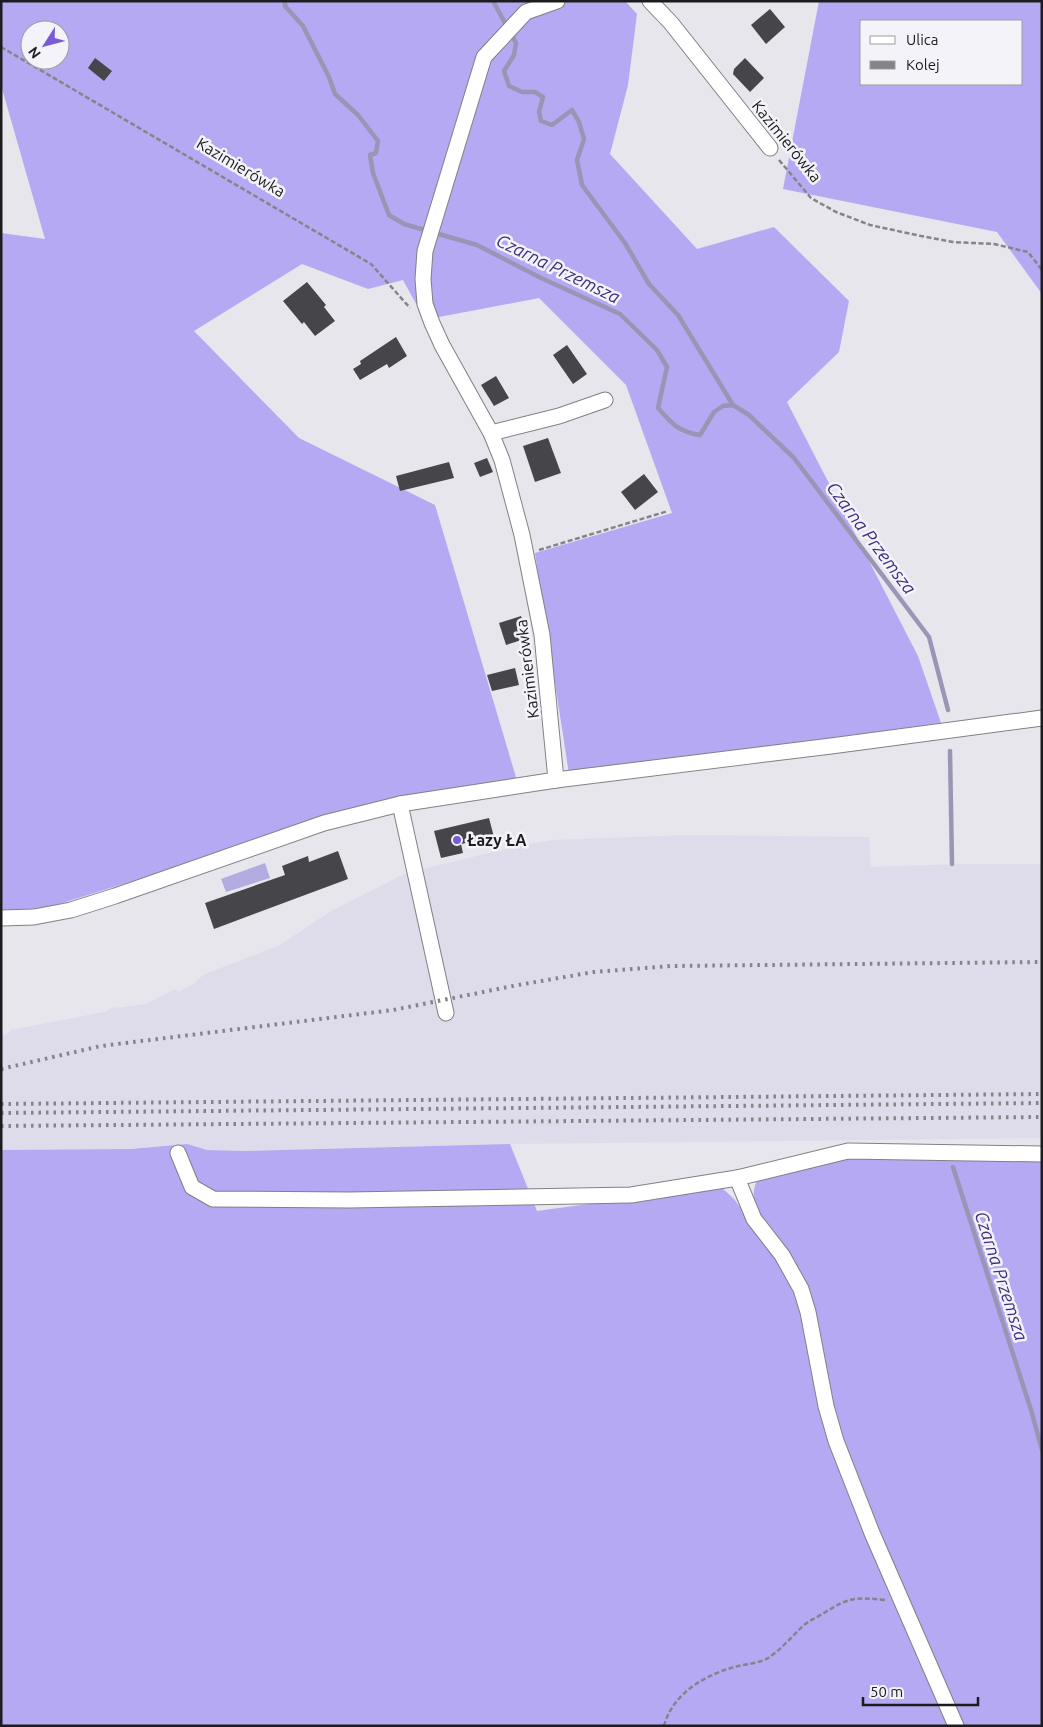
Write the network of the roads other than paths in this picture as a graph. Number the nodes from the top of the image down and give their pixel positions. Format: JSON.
{"nodes":[{"id":1,"x":557,"y":1,"type":"edge"},
{"id":2,"x":650,"y":1,"type":"edge"},
{"id":3,"x":524,"y":12,"type":"edge"},
{"id":4,"x":770,"y":148,"type":"road end"},
{"id":5,"x":605,"y":400,"type":"dead end"},
{"id":6,"x":491,"y":433,"type":"junction"},
{"id":7,"x":1042,"y":718,"type":"edge"},
{"id":8,"x":556,"y":780,"type":"junction"},
{"id":9,"x":400,"y":804,"type":"junction"},
{"id":10,"x":1,"y":918,"type":"edge"},
{"id":11,"x":446,"y":1013,"type":"dead end"},
{"id":12,"x":178,"y":1153,"type":"dead end"},
{"id":13,"x":1042,"y":1154,"type":"edge"},
{"id":14,"x":737,"y":1178,"type":"junction"},
{"id":15,"x":956,"y":1726,"type":"edge"}],
"edges":[{"from":1,"to":3,"type":"street","name":"Kazimierówka"},
{"from":2,"to":4,"type":"street","name":"Kazimierówka"},
{"from":3,"to":6,"type":"street","name":"Kazimierówka"},
{"from":5,"to":6,"type":"street"},
{"from":6,"to":8,"type":"street","name":"Kazimierówka"},
{"from":7,"to":8,"type":"street"},
{"from":8,"to":9,"type":"street"},
{"from":9,"to":10,"type":"street"},
{"from":9,"to":11,"type":"street"},
{"from":12,"to":14,"type":"street"},
{"from":13,"to":14,"type":"street"},
{"from":14,"to":15,"type":"street"}]}
